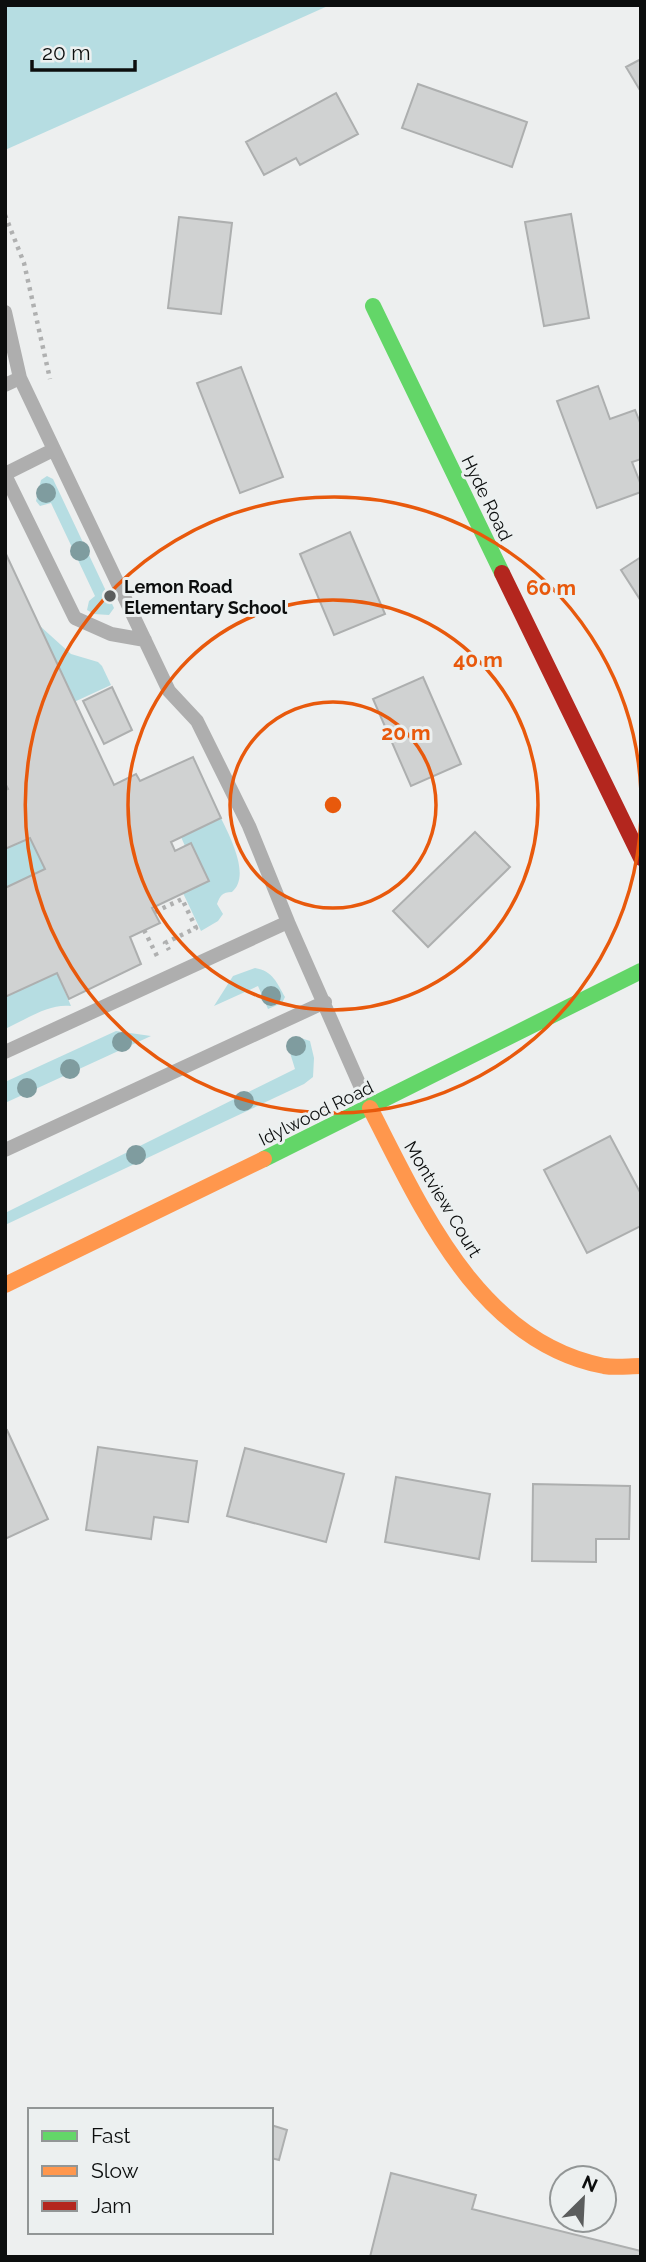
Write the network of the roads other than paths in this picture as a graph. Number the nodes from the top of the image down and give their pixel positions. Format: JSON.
{"nodes":[{"id":1,"x":373,"y":306,"type":"dead end"},
{"id":2,"x":5,"y":312,"type":"edge"},
{"id":3,"x":20,"y":378,"type":"junction"},
{"id":4,"x":5,"y":385,"type":"edge"},
{"id":5,"x":53,"y":450,"type":"junction"},
{"id":6,"x":5,"y":475,"type":"edge"},
{"id":7,"x":145,"y":640,"type":"junction"},
{"id":8,"x":641,"y":858,"type":"edge"},
{"id":9,"x":288,"y":922,"type":"junction"},
{"id":10,"x":641,"y":971,"type":"edge"},
{"id":11,"x":325,"y":1002,"type":"junction"},
{"id":12,"x":5,"y":1052,"type":"edge"},
{"id":13,"x":370,"y":1108,"type":"junction"},
{"id":14,"x":5,"y":1150,"type":"edge"},
{"id":15,"x":5,"y":1285,"type":"edge"},
{"id":16,"x":641,"y":1366,"type":"edge"}],
"edges":[{"from":1,"to":8,"type":"street","name":"Hyde Road"},
{"from":2,"to":3,"type":"lane"},
{"from":3,"to":4,"type":"lane"},
{"from":3,"to":5,"type":"lane"},
{"from":5,"to":6,"type":"lane"},
{"from":5,"to":7,"type":"lane"},
{"from":6,"to":7,"type":"lane"},
{"from":7,"to":9,"type":"lane"},
{"from":9,"to":11,"type":"lane"},
{"from":9,"to":12,"type":"lane"},
{"from":10,"to":13,"type":"street","name":"Idylwood Road"},
{"from":11,"to":13,"type":"lane"},
{"from":11,"to":14,"type":"lane"},
{"from":13,"to":15,"type":"street","name":"Idylwood Road"},
{"from":13,"to":16,"type":"street","name":"Montview Court"}]}
